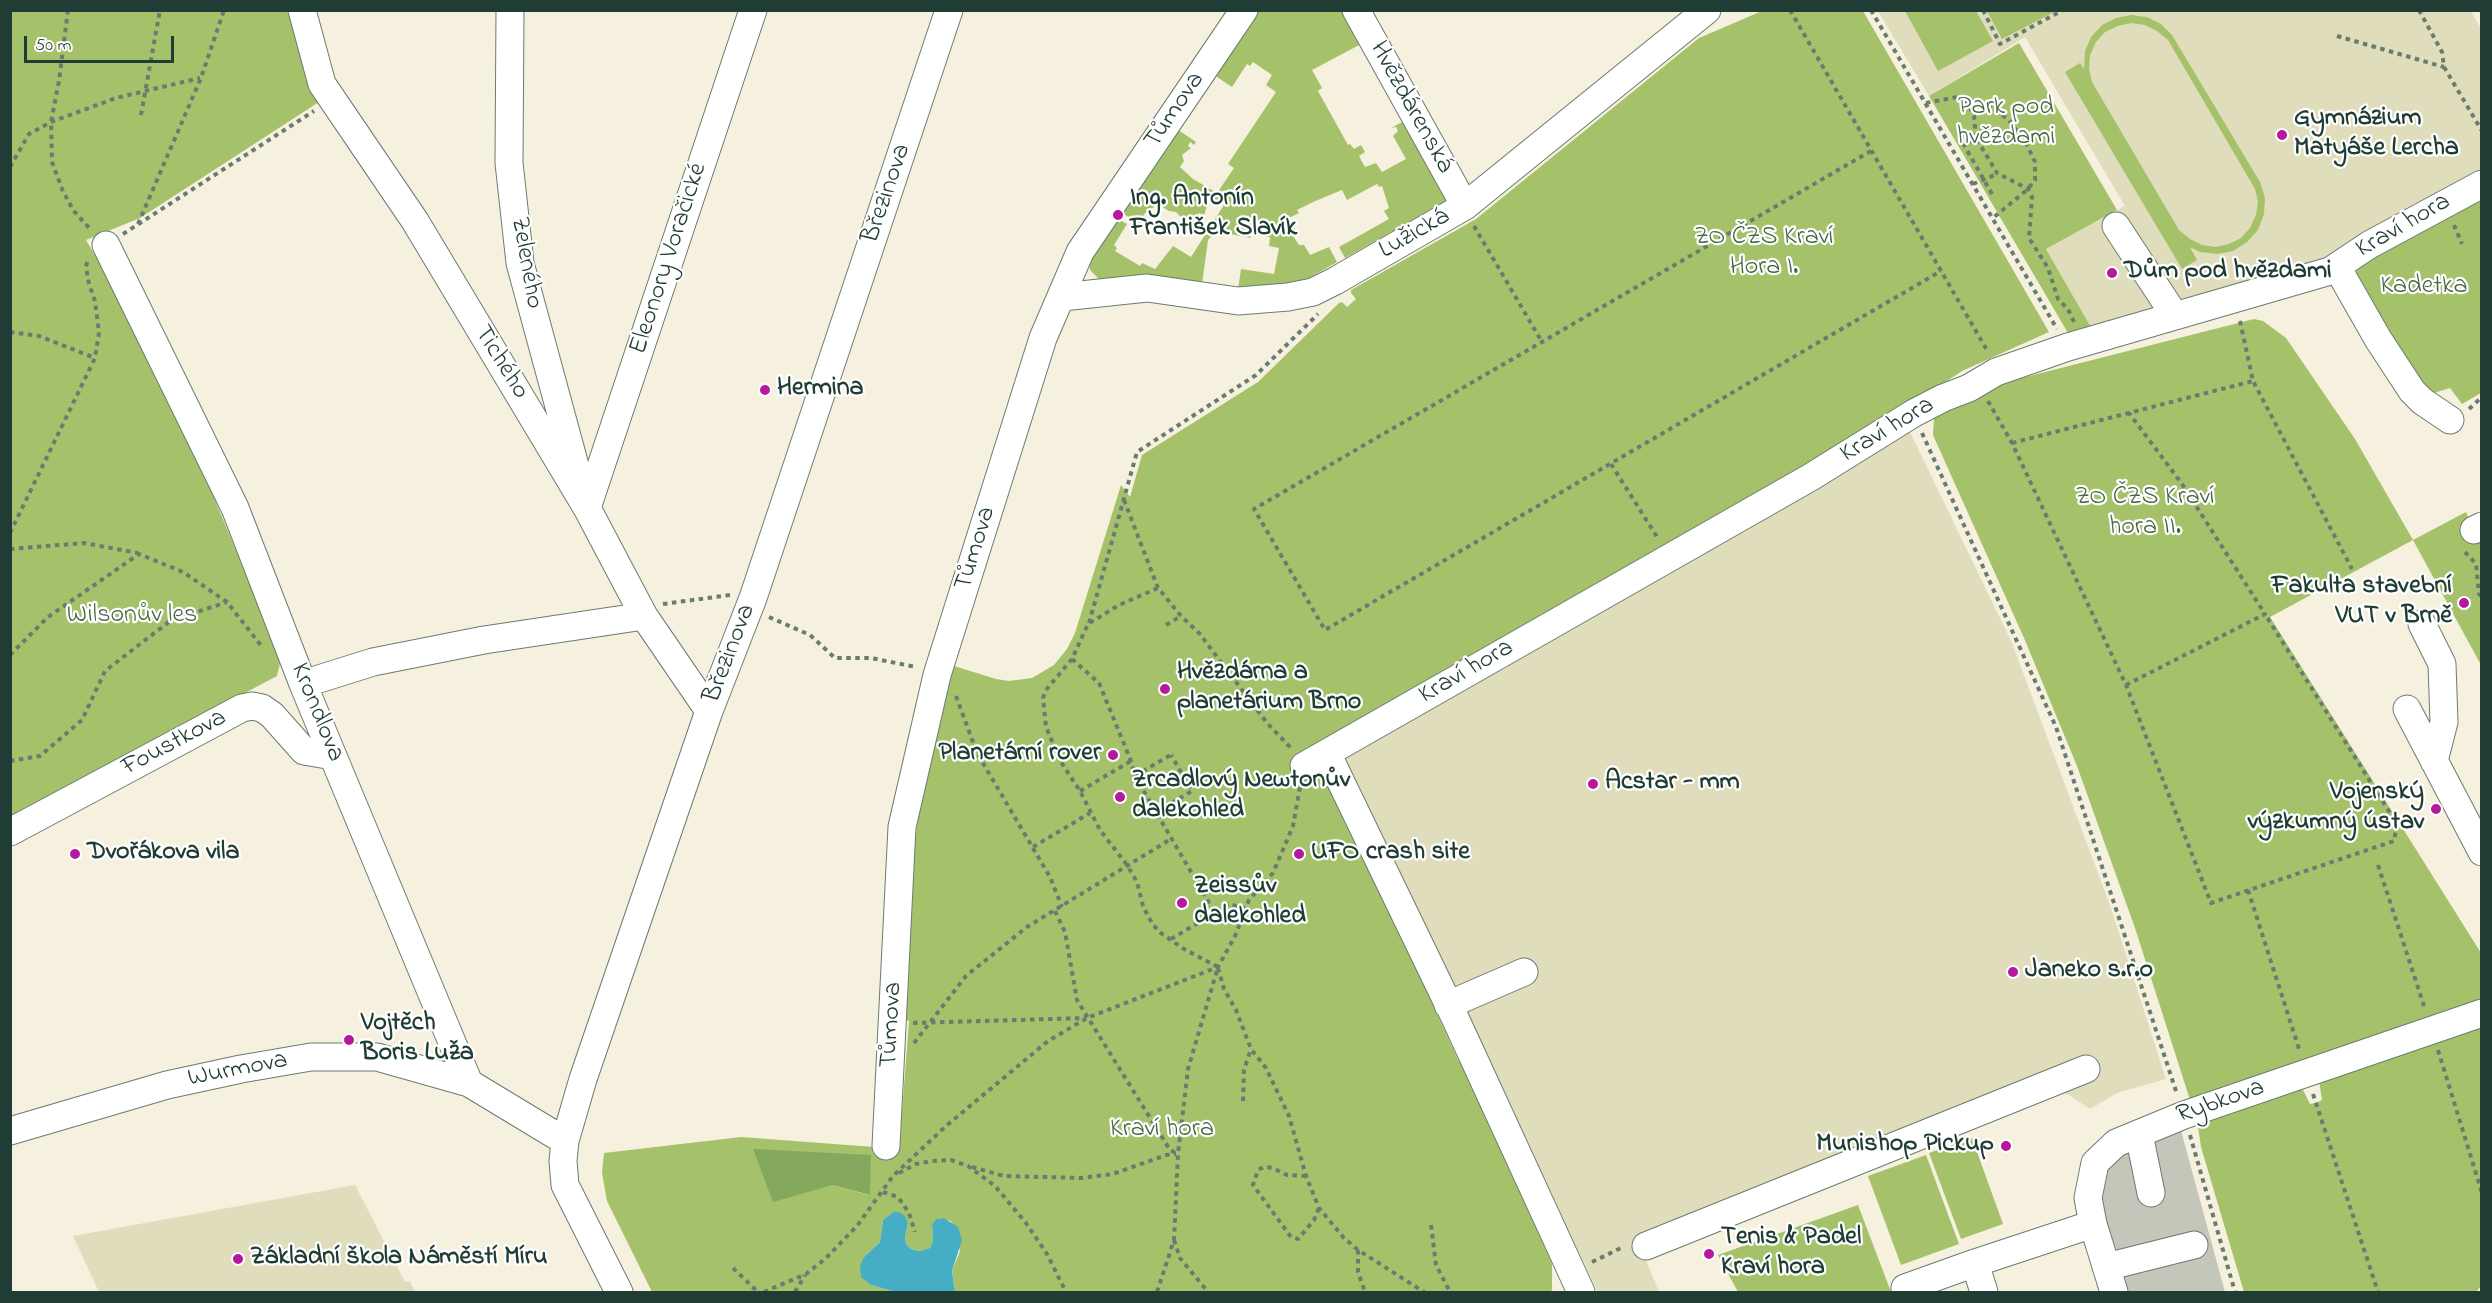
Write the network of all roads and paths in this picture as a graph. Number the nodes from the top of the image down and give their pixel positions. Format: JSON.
{"nodes":[{"id":1,"x":68,"y":10,"type":"edge"},
{"id":2,"x":160,"y":10,"type":"edge"},
{"id":3,"x":224,"y":10,"type":"edge"},
{"id":4,"x":302,"y":10,"type":"edge"},
{"id":5,"x":510,"y":10,"type":"edge"},
{"id":6,"x":753,"y":10,"type":"edge"},
{"id":7,"x":950,"y":10,"type":"edge"},
{"id":8,"x":1244,"y":10,"type":"edge"},
{"id":9,"x":1356,"y":10,"type":"edge"},
{"id":10,"x":1707,"y":10,"type":"edge"},
{"id":11,"x":1790,"y":10,"type":"edge"},
{"id":12,"x":1871,"y":10,"type":"edge"},
{"id":13,"x":1983,"y":10,"type":"edge"},
{"id":14,"x":2063,"y":10,"type":"edge"},
{"id":15,"x":2419,"y":10,"type":"edge"},
{"id":16,"x":2337,"y":36,"type":"dead end"},
{"id":17,"x":2444,"y":67,"type":"junction"},
{"id":18,"x":201,"y":78,"type":"junction"},
{"id":19,"x":144,"y":92,"type":"junction"},
{"id":20,"x":333,"y":99,"type":"junction"},
{"id":21,"x":1966,"y":99,"type":"junction"},
{"id":22,"x":1925,"y":103,"type":"junction"},
{"id":23,"x":141,"y":115,"type":"dead end"},
{"id":24,"x":51,"y":122,"type":"junction"},
{"id":25,"x":2481,"y":131,"type":"edge"},
{"id":26,"x":1976,"y":138,"type":"junction"},
{"id":27,"x":1871,"y":151,"type":"junction"},
{"id":28,"x":10,"y":167,"type":"edge"},
{"id":29,"x":1997,"y":173,"type":"junction"},
{"id":30,"x":1984,"y":180,"type":"junction"},
{"id":31,"x":1973,"y":184,"type":"junction"},
{"id":32,"x":2481,"y":184,"type":"edge"},
{"id":33,"x":2028,"y":189,"type":"junction"},
{"id":34,"x":1992,"y":194,"type":"dead end"},
{"id":35,"x":1468,"y":214,"type":"junction"},
{"id":36,"x":1993,"y":219,"type":"junction"},
{"id":37,"x":138,"y":225,"type":"junction"},
{"id":38,"x":2116,"y":226,"type":"dead end"},
{"id":39,"x":106,"y":245,"type":"junction"},
{"id":40,"x":2337,"y":267,"type":"junction"},
{"id":41,"x":1941,"y":271,"type":"junction"},
{"id":42,"x":1062,"y":297,"type":"junction"},
{"id":43,"x":1319,"y":313,"type":"dead end"},
{"id":44,"x":2175,"y":316,"type":"junction"},
{"id":45,"x":2241,"y":323,"type":"dead end"},
{"id":46,"x":10,"y":332,"type":"edge"},
{"id":47,"x":1542,"y":342,"type":"junction"},
{"id":48,"x":2075,"y":345,"type":"junction"},
{"id":49,"x":95,"y":358,"type":"junction"},
{"id":50,"x":1991,"y":358,"type":"dead end"},
{"id":51,"x":2253,"y":381,"type":"junction"},
{"id":52,"x":1987,"y":398,"type":"dead end"},
{"id":53,"x":1914,"y":413,"type":"junction"},
{"id":54,"x":2129,"y":413,"type":"junction"},
{"id":55,"x":2450,"y":420,"type":"dead end"},
{"id":56,"x":2012,"y":443,"type":"junction"},
{"id":57,"x":1611,"y":464,"type":"junction"},
{"id":58,"x":1124,"y":500,"type":"junction"},
{"id":59,"x":587,"y":508,"type":"junction"},
{"id":60,"x":10,"y":533,"type":"edge"},
{"id":61,"x":2473,"y":535,"type":"edge"},
{"id":62,"x":1661,"y":542,"type":"dead end"},
{"id":63,"x":10,"y":549,"type":"edge"},
{"id":64,"x":139,"y":554,"type":"junction"},
{"id":65,"x":2352,"y":569,"type":"dead end"},
{"id":66,"x":1158,"y":588,"type":"junction"},
{"id":67,"x":734,"y":595,"type":"dead end"},
{"id":68,"x":2481,"y":597,"type":"edge"},
{"id":69,"x":227,"y":602,"type":"junction"},
{"id":70,"x":2265,"y":614,"type":"junction"},
{"id":71,"x":644,"y":616,"type":"junction"},
{"id":72,"x":766,"y":616,"type":"dead end"},
{"id":73,"x":1181,"y":616,"type":"junction"},
{"id":74,"x":1088,"y":624,"type":"junction"},
{"id":75,"x":2422,"y":624,"type":"dead end"},
{"id":76,"x":1166,"y":625,"type":"dead end"},
{"id":77,"x":10,"y":655,"type":"edge"},
{"id":78,"x":269,"y":655,"type":"dead end"},
{"id":79,"x":1072,"y":659,"type":"junction"},
{"id":80,"x":938,"y":675,"type":"junction"},
{"id":81,"x":303,"y":684,"type":"junction"},
{"id":82,"x":2126,"y":685,"type":"junction"},
{"id":83,"x":959,"y":703,"type":"dead end"},
{"id":84,"x":2407,"y":709,"type":"dead end"},
{"id":85,"x":709,"y":711,"type":"junction"},
{"id":86,"x":1327,"y":753,"type":"junction"},
{"id":87,"x":333,"y":756,"type":"junction"},
{"id":88,"x":10,"y":761,"type":"edge"},
{"id":89,"x":1131,"y":761,"type":"junction"},
{"id":90,"x":2434,"y":761,"type":"junction"},
{"id":91,"x":1304,"y":766,"type":"junction"},
{"id":92,"x":1135,"y":776,"type":"junction"},
{"id":93,"x":1080,"y":791,"type":"junction"},
{"id":94,"x":1155,"y":812,"type":"junction"},
{"id":95,"x":1090,"y":813,"type":"junction"},
{"id":96,"x":10,"y":832,"type":"edge"},
{"id":97,"x":1171,"y":839,"type":"junction"},
{"id":98,"x":1033,"y":847,"type":"junction"},
{"id":99,"x":2481,"y":852,"type":"edge"},
{"id":100,"x":1127,"y":865,"type":"junction"},
{"id":101,"x":2378,"y":865,"type":"dead end"},
{"id":102,"x":2248,"y":890,"type":"junction"},
{"id":103,"x":1062,"y":907,"type":"junction"},
{"id":104,"x":1245,"y":908,"type":"junction"},
{"id":105,"x":1055,"y":911,"type":"junction"},
{"id":106,"x":1215,"y":913,"type":"junction"},
{"id":107,"x":1171,"y":939,"type":"junction"},
{"id":108,"x":1218,"y":967,"type":"junction"},
{"id":109,"x":1524,"y":972,"type":"dead end"},
{"id":110,"x":1448,"y":1005,"type":"junction"},
{"id":111,"x":2426,"y":1011,"type":"dead end"},
{"id":112,"x":2481,"y":1013,"type":"edge"},
{"id":113,"x":1087,"y":1018,"type":"junction"},
{"id":114,"x":930,"y":1022,"type":"junction"},
{"id":115,"x":893,"y":1023,"type":"junction"},
{"id":116,"x":2435,"y":1040,"type":"dead end"},
{"id":117,"x":1251,"y":1049,"type":"junction"},
{"id":118,"x":909,"y":1051,"type":"dead end"},
{"id":119,"x":2300,"y":1054,"type":"dead end"},
{"id":120,"x":2086,"y":1069,"type":"dead end"},
{"id":121,"x":469,"y":1083,"type":"junction"},
{"id":122,"x":1243,"y":1101,"type":"dead end"},
{"id":123,"x":2316,"y":1103,"type":"dead end"},
{"id":124,"x":2184,"y":1115,"type":"junction"},
{"id":125,"x":10,"y":1131,"type":"edge"},
{"id":126,"x":2139,"y":1134,"type":"junction"},
{"id":127,"x":564,"y":1141,"type":"junction"},
{"id":128,"x":886,"y":1146,"type":"dead end"},
{"id":129,"x":1178,"y":1154,"type":"junction"},
{"id":130,"x":968,"y":1166,"type":"junction"},
{"id":131,"x":893,"y":1176,"type":"junction"},
{"id":132,"x":1306,"y":1176,"type":"junction"},
{"id":133,"x":884,"y":1192,"type":"junction"},
{"id":134,"x":2151,"y":1193,"type":"dead end"},
{"id":135,"x":2481,"y":1193,"type":"edge"},
{"id":136,"x":1319,"y":1208,"type":"junction"},
{"id":137,"x":2093,"y":1224,"type":"junction"},
{"id":138,"x":1431,"y":1225,"type":"dead end"},
{"id":139,"x":915,"y":1232,"type":"dead end"},
{"id":140,"x":1174,"y":1239,"type":"junction"},
{"id":141,"x":1640,"y":1244,"type":"joint"},
{"id":142,"x":2193,"y":1245,"type":"dead end"},
{"id":143,"x":1359,"y":1250,"type":"junction"},
{"id":144,"x":1975,"y":1263,"type":"junction"},
{"id":145,"x":2106,"y":1267,"type":"junction"},
{"id":146,"x":733,"y":1268,"type":"dead end"},
{"id":147,"x":806,"y":1274,"type":"junction"},
{"id":148,"x":1576,"y":1282,"type":"edge"},
{"id":149,"x":1905,"y":1288,"type":"dead end"},
{"id":150,"x":619,"y":1293,"type":"edge"},
{"id":151,"x":758,"y":1293,"type":"edge"},
{"id":152,"x":764,"y":1293,"type":"edge"},
{"id":153,"x":795,"y":1293,"type":"edge"},
{"id":154,"x":1066,"y":1293,"type":"edge"},
{"id":155,"x":1157,"y":1293,"type":"edge"},
{"id":156,"x":1208,"y":1293,"type":"edge"},
{"id":157,"x":1365,"y":1293,"type":"edge"},
{"id":158,"x":1424,"y":1293,"type":"edge"},
{"id":159,"x":1450,"y":1293,"type":"edge"},
{"id":160,"x":1984,"y":1293,"type":"edge"},
{"id":161,"x":2114,"y":1293,"type":"edge"},
{"id":162,"x":2235,"y":1293,"type":"edge"},
{"id":163,"x":2378,"y":1293,"type":"edge"}],
"edges":[{"from":1,"to":24,"type":"path"},
{"from":2,"to":19,"type":"path"},
{"from":3,"to":18,"type":"path"},
{"from":4,"to":20,"type":"street","name":"Tichého"},
{"from":5,"to":59,"type":"street","name":"Zeleného"},
{"from":6,"to":59,"type":"street","name":"Eleonory Voračické"},
{"from":7,"to":85,"type":"street","name":"Březinova"},
{"from":8,"to":42,"type":"street","name":"Tůmova"},
{"from":9,"to":35,"type":"street","name":"Hvězdárenská"},
{"from":10,"to":35,"type":"street","name":"Lužická"},
{"from":11,"to":27,"type":"path"},
{"from":12,"to":22,"type":"path"},
{"from":13,"to":14,"type":"path"},
{"from":15,"to":17,"type":"path"},
{"from":16,"to":17,"type":"path"},
{"from":17,"to":25,"type":"path"},
{"from":18,"to":19,"type":"path"},
{"from":18,"to":37,"type":"path"},
{"from":19,"to":23,"type":"path"},
{"from":19,"to":24,"type":"path"},
{"from":20,"to":37,"type":"path"},
{"from":20,"to":59,"type":"street","name":"Tichého"},
{"from":21,"to":22,"type":"path"},
{"from":21,"to":26,"type":"path"},
{"from":21,"to":33,"type":"path"},
{"from":22,"to":31,"type":"path"},
{"from":24,"to":28,"type":"path"},
{"from":24,"to":39,"type":"path"},
{"from":26,"to":29,"type":"path"},
{"from":26,"to":30,"type":"path"},
{"from":27,"to":41,"type":"path"},
{"from":27,"to":47,"type":"path"},
{"from":29,"to":30,"type":"path"},
{"from":29,"to":33,"type":"path"},
{"from":30,"to":31,"type":"path"},
{"from":30,"to":34,"type":"path"},
{"from":31,"to":36,"type":"path"},
{"from":32,"to":40,"type":"street","name":"Kraví hora"},
{"from":33,"to":36,"type":"path"},
{"from":33,"to":48,"type":"path"},
{"from":35,"to":42,"type":"street","name":"Lužická"},
{"from":35,"to":47,"type":"path"},
{"from":36,"to":48,"type":"path"},
{"from":37,"to":39,"type":"path"},
{"from":38,"to":44,"type":"street"},
{"from":39,"to":49,"type":"path"},
{"from":39,"to":81,"type":"street","name":"Krondlova"},
{"from":40,"to":44,"type":"street","name":"Kraví hora"},
{"from":40,"to":55,"type":"street"},
{"from":41,"to":50,"type":"path"},
{"from":41,"to":57,"type":"path"},
{"from":42,"to":80,"type":"street","name":"Tůmova"},
{"from":43,"to":58,"type":"path"},
{"from":44,"to":48,"type":"street","name":"Kraví hora"},
{"from":45,"to":51,"type":"path"},
{"from":46,"to":49,"type":"path"},
{"from":47,"to":57,"type":"path"},
{"from":48,"to":53,"type":"street","name":"Kraví hora"},
{"from":49,"to":60,"type":"path"},
{"from":51,"to":54,"type":"path"},
{"from":51,"to":65,"type":"path"},
{"from":52,"to":56,"type":"path"},
{"from":53,"to":86,"type":"street","name":"Kraví hora"},
{"from":53,"to":124,"type":"path"},
{"from":54,"to":56,"type":"path"},
{"from":54,"to":70,"type":"path"},
{"from":56,"to":82,"type":"path"},
{"from":57,"to":62,"type":"path"},
{"from":58,"to":66,"type":"path"},
{"from":58,"to":74,"type":"path"},
{"from":59,"to":71,"type":"street","name":"Tichého"},
{"from":61,"to":68,"type":"path"},
{"from":63,"to":64,"type":"path"},
{"from":64,"to":69,"type":"path"},
{"from":64,"to":77,"type":"path"},
{"from":66,"to":73,"type":"path"},
{"from":66,"to":74,"type":"path"},
{"from":67,"to":71,"type":"path"},
{"from":69,"to":78,"type":"path"},
{"from":69,"to":88,"type":"path"},
{"from":70,"to":82,"type":"path"},
{"from":70,"to":102,"type":"path"},
{"from":71,"to":81,"type":"street"},
{"from":71,"to":85,"type":"street","name":"Tichého"},
{"from":72,"to":80,"type":"path"},
{"from":73,"to":76,"type":"path"},
{"from":73,"to":91,"type":"path"},
{"from":74,"to":79,"type":"path"},
{"from":75,"to":90,"type":"street"},
{"from":79,"to":89,"type":"path"},
{"from":79,"to":93,"type":"path"},
{"from":80,"to":115,"type":"street","name":"Tůmova"},
{"from":81,"to":87,"type":"street","name":"Krondlova"},
{"from":82,"to":102,"type":"path"},
{"from":83,"to":98,"type":"path"},
{"from":84,"to":90,"type":"street"},
{"from":85,"to":127,"type":"street","name":"Březinova"},
{"from":86,"to":91,"type":"street","name":"Kraví hora"},
{"from":86,"to":110,"type":"street"},
{"from":87,"to":96,"type":"street","name":"Foustkova"},
{"from":87,"to":121,"type":"street","name":"Krondlova"},
{"from":89,"to":92,"type":"path"},
{"from":89,"to":93,"type":"path"},
{"from":90,"to":99,"type":"street"},
{"from":91,"to":104,"type":"path"},
{"from":92,"to":94,"type":"path"},
{"from":92,"to":94,"type":"path"},
{"from":93,"to":95,"type":"path"},
{"from":94,"to":97,"type":"path"},
{"from":95,"to":98,"type":"path"},
{"from":95,"to":100,"type":"path"},
{"from":97,"to":100,"type":"path"},
{"from":97,"to":106,"type":"path"},
{"from":98,"to":103,"type":"path"},
{"from":100,"to":103,"type":"path"},
{"from":100,"to":107,"type":"path"},
{"from":101,"to":111,"type":"path"},
{"from":102,"to":119,"type":"path"},
{"from":103,"to":105,"type":"path"},
{"from":104,"to":106,"type":"path"},
{"from":104,"to":108,"type":"path"},
{"from":105,"to":113,"type":"path"},
{"from":105,"to":114,"type":"path"},
{"from":106,"to":107,"type":"path"},
{"from":107,"to":108,"type":"path"},
{"from":108,"to":113,"type":"path"},
{"from":108,"to":117,"type":"path"},
{"from":108,"to":129,"type":"path"},
{"from":109,"to":110,"type":"street"},
{"from":110,"to":148,"type":"street"},
{"from":112,"to":124,"type":"street","name":"Rybkova"},
{"from":113,"to":114,"type":"path"},
{"from":113,"to":129,"type":"path"},
{"from":113,"to":131,"type":"path"},
{"from":114,"to":115,"type":"path"},
{"from":114,"to":118,"type":"path"},
{"from":115,"to":128,"type":"street","name":"Tůmova"},
{"from":116,"to":135,"type":"path"},
{"from":117,"to":122,"type":"path"},
{"from":117,"to":132,"type":"path"},
{"from":120,"to":141,"type":"street"},
{"from":121,"to":125,"type":"street","name":"Wurmova"},
{"from":121,"to":127,"type":"street"},
{"from":123,"to":163,"type":"path"},
{"from":124,"to":126,"type":"street","name":"Rybkova"},
{"from":124,"to":162,"type":"path"},
{"from":126,"to":134,"type":"street"},
{"from":126,"to":137,"type":"street","name":"Rybkova"},
{"from":127,"to":150,"type":"street","name":"Březinova"},
{"from":129,"to":130,"type":"path"},
{"from":129,"to":140,"type":"path"},
{"from":130,"to":131,"type":"path"},
{"from":130,"to":154,"type":"path"},
{"from":131,"to":133,"type":"path"},
{"from":132,"to":136,"type":"path"},
{"from":132,"to":136,"type":"path"},
{"from":133,"to":139,"type":"path"},
{"from":133,"to":147,"type":"path"},
{"from":136,"to":143,"type":"path"},
{"from":137,"to":144,"type":"street"},
{"from":137,"to":145,"type":"street","name":"Rybkova"},
{"from":138,"to":159,"type":"path"},
{"from":140,"to":155,"type":"path"},
{"from":140,"to":156,"type":"path"},
{"from":141,"to":148,"type":"path"},
{"from":142,"to":145,"type":"street"},
{"from":143,"to":157,"type":"path"},
{"from":143,"to":158,"type":"path"},
{"from":144,"to":149,"type":"street"},
{"from":144,"to":160,"type":"street"},
{"from":145,"to":161,"type":"street","name":"Rybkova"},
{"from":146,"to":151,"type":"path"},
{"from":147,"to":152,"type":"path"},
{"from":147,"to":153,"type":"path"}]}
